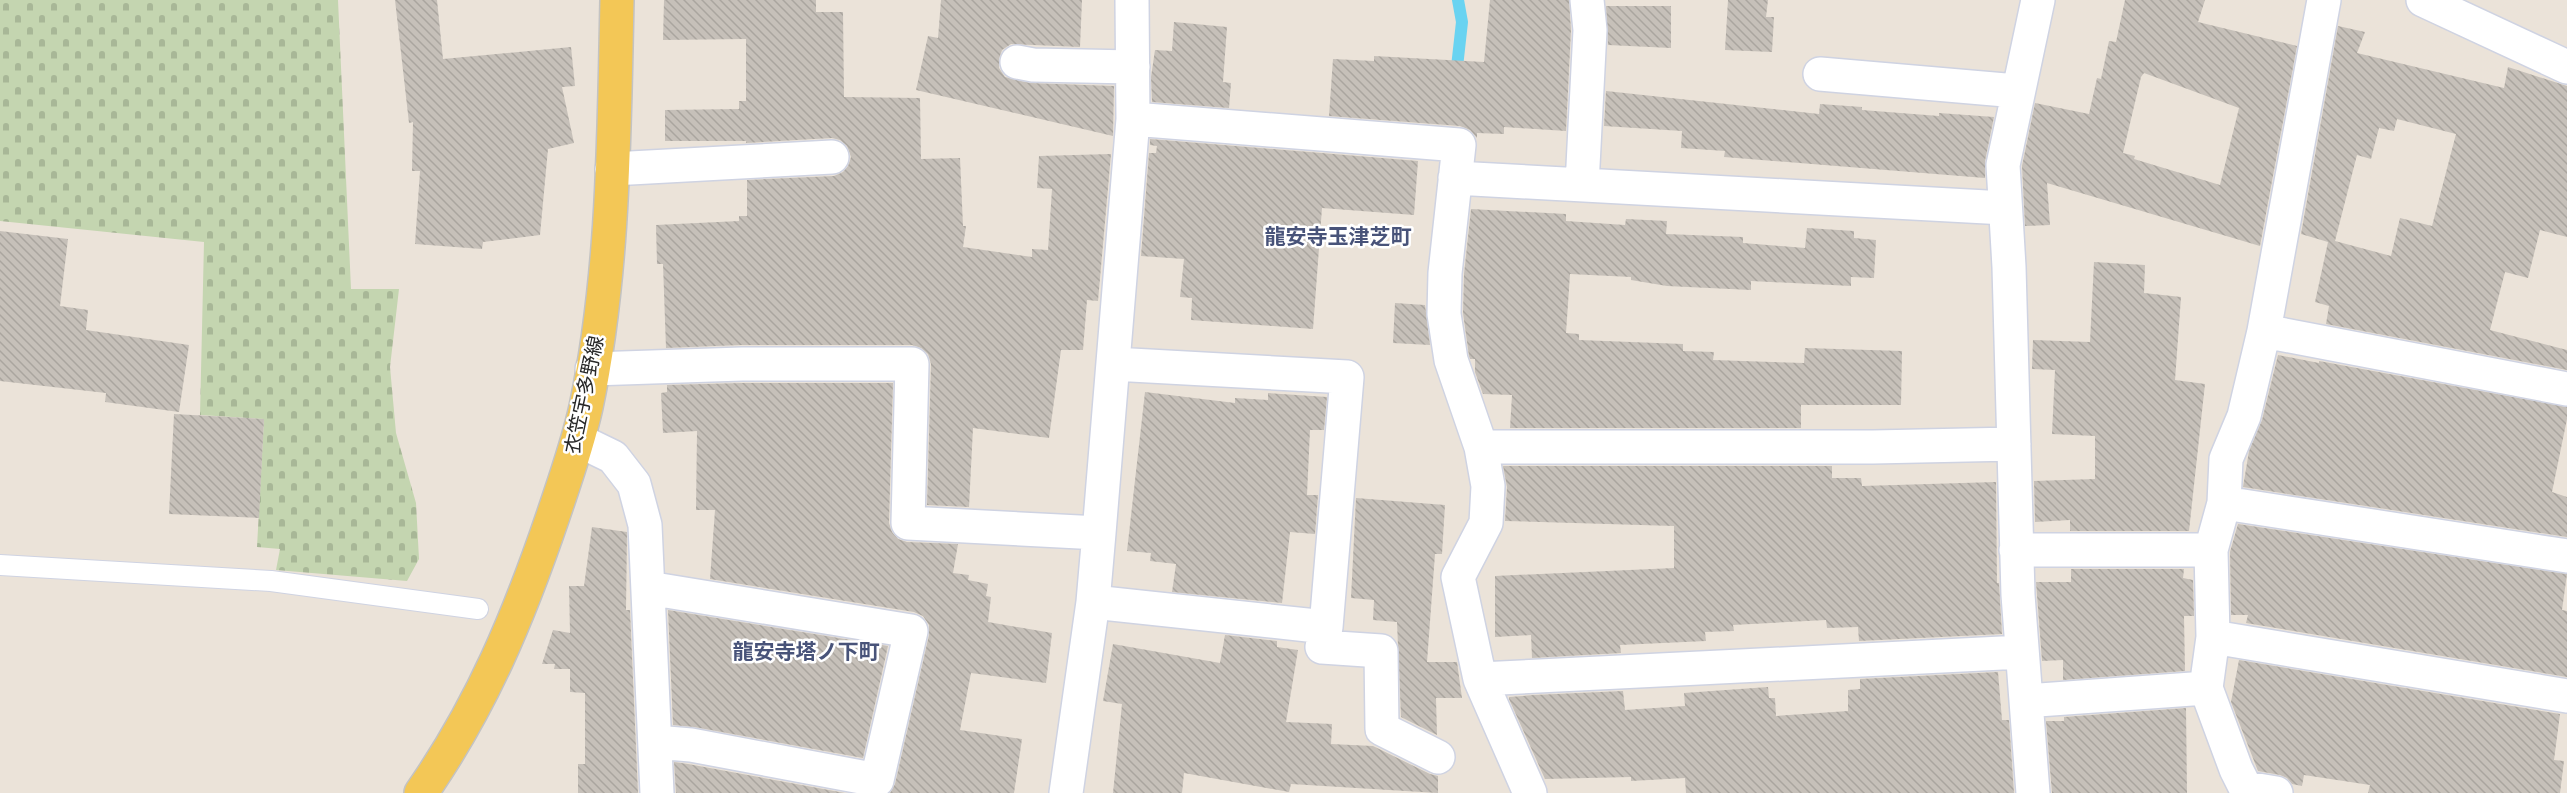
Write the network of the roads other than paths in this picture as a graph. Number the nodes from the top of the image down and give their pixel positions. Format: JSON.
{"nodes":[{"id":1,"x":617,"y":0,"type":"edge"},
{"id":2,"x":1132,"y":0,"type":"edge"},
{"id":3,"x":1587,"y":0,"type":"edge"},
{"id":4,"x":2038,"y":0,"type":"edge"},
{"id":5,"x":2324,"y":0,"type":"edge"},
{"id":6,"x":2424,"y":0,"type":"edge"},
{"id":7,"x":1017,"y":62,"type":"dead end"},
{"id":8,"x":2567,"y":67,"type":"edge"},
{"id":9,"x":1133,"y":68,"type":"junction"},
{"id":10,"x":1820,"y":74,"type":"dead end"},
{"id":11,"x":2017,"y":91,"type":"junction"},
{"id":12,"x":1133,"y":119,"type":"junction"},
{"id":13,"x":832,"y":157,"type":"dead end"},
{"id":14,"x":612,"y":169,"type":"junction"},
{"id":15,"x":1455,"y":178,"type":"junction"},
{"id":16,"x":1582,"y":184,"type":"junction"},
{"id":17,"x":2005,"y":208,"type":"junction"},
{"id":18,"x":2264,"y":331,"type":"junction"},
{"id":19,"x":1113,"y":364,"type":"junction"},
{"id":20,"x":592,"y":369,"type":"junction"},
{"id":21,"x":2567,"y":389,"type":"edge"},
{"id":22,"x":578,"y":440,"type":"junction"},
{"id":23,"x":2014,"y":444,"type":"junction"},
{"id":24,"x":1481,"y":447,"type":"junction"},
{"id":25,"x":2224,"y":503,"type":"junction"},
{"id":26,"x":1098,"y":533,"type":"junction"},
{"id":27,"x":2016,"y":550,"type":"junction"},
{"id":28,"x":2211,"y":550,"type":"junction"},
{"id":29,"x":2567,"y":556,"type":"edge"},
{"id":30,"x":0,"y":565,"type":"edge"},
{"id":31,"x":648,"y":588,"type":"junction"},
{"id":32,"x":1093,"y":602,"type":"junction"},
{"id":33,"x":478,"y":609,"type":"dead end"},
{"id":34,"x":1326,"y":627,"type":"junction"},
{"id":35,"x":2212,"y":637,"type":"junction"},
{"id":36,"x":2022,"y":652,"type":"junction"},
{"id":37,"x":1479,"y":679,"type":"junction"},
{"id":38,"x":2206,"y":688,"type":"junction"},
{"id":39,"x":2567,"y":696,"type":"edge"},
{"id":40,"x":2026,"y":701,"type":"junction"},
{"id":41,"x":655,"y":742,"type":"junction"},
{"id":42,"x":1438,"y":757,"type":"dead end"},
{"id":43,"x":2257,"y":791,"type":"edge"},
{"id":44,"x":421,"y":793,"type":"edge"},
{"id":45,"x":657,"y":793,"type":"edge"},
{"id":46,"x":1066,"y":793,"type":"edge"},
{"id":47,"x":1530,"y":793,"type":"edge"},
{"id":48,"x":2033,"y":793,"type":"edge"}],
"edges":[{"from":1,"to":14,"type":"main road","name":"衣笠宇多野線"},
{"from":2,"to":9,"type":"street"},
{"from":3,"to":16,"type":"street"},
{"from":4,"to":11,"type":"street"},
{"from":5,"to":18,"type":"street"},
{"from":6,"to":8,"type":"street"},
{"from":7,"to":9,"type":"street"},
{"from":9,"to":12,"type":"street"},
{"from":10,"to":11,"type":"street"},
{"from":11,"to":17,"type":"street"},
{"from":12,"to":15,"type":"street"},
{"from":12,"to":19,"type":"street"},
{"from":13,"to":14,"type":"street"},
{"from":14,"to":20,"type":"main road","name":"衣笠宇多野線"},
{"from":15,"to":16,"type":"street"},
{"from":15,"to":24,"type":"street"},
{"from":16,"to":17,"type":"street"},
{"from":17,"to":23,"type":"street"},
{"from":18,"to":21,"type":"street"},
{"from":18,"to":25,"type":"street"},
{"from":19,"to":26,"type":"street"},
{"from":19,"to":34,"type":"street"},
{"from":20,"to":22,"type":"main road","name":"衣笠宇多野線"},
{"from":20,"to":26,"type":"street"},
{"from":22,"to":31,"type":"street"},
{"from":22,"to":44,"type":"main road","name":"衣笠宇多野線"},
{"from":23,"to":24,"type":"street"},
{"from":23,"to":27,"type":"street"},
{"from":24,"to":37,"type":"street"},
{"from":25,"to":28,"type":"street"},
{"from":25,"to":29,"type":"street"},
{"from":26,"to":32,"type":"street"},
{"from":27,"to":28,"type":"street"},
{"from":27,"to":36,"type":"street"},
{"from":28,"to":35,"type":"street"},
{"from":30,"to":33,"type":"lane"},
{"from":31,"to":41,"type":"street"},
{"from":31,"to":41,"type":"street"},
{"from":32,"to":34,"type":"street"},
{"from":32,"to":46,"type":"street"},
{"from":34,"to":42,"type":"street"},
{"from":35,"to":38,"type":"street"},
{"from":35,"to":39,"type":"street"},
{"from":36,"to":37,"type":"street"},
{"from":36,"to":40,"type":"street"},
{"from":37,"to":47,"type":"street"},
{"from":38,"to":40,"type":"street"},
{"from":38,"to":43,"type":"street"},
{"from":40,"to":48,"type":"street"},
{"from":41,"to":45,"type":"street"}]}
